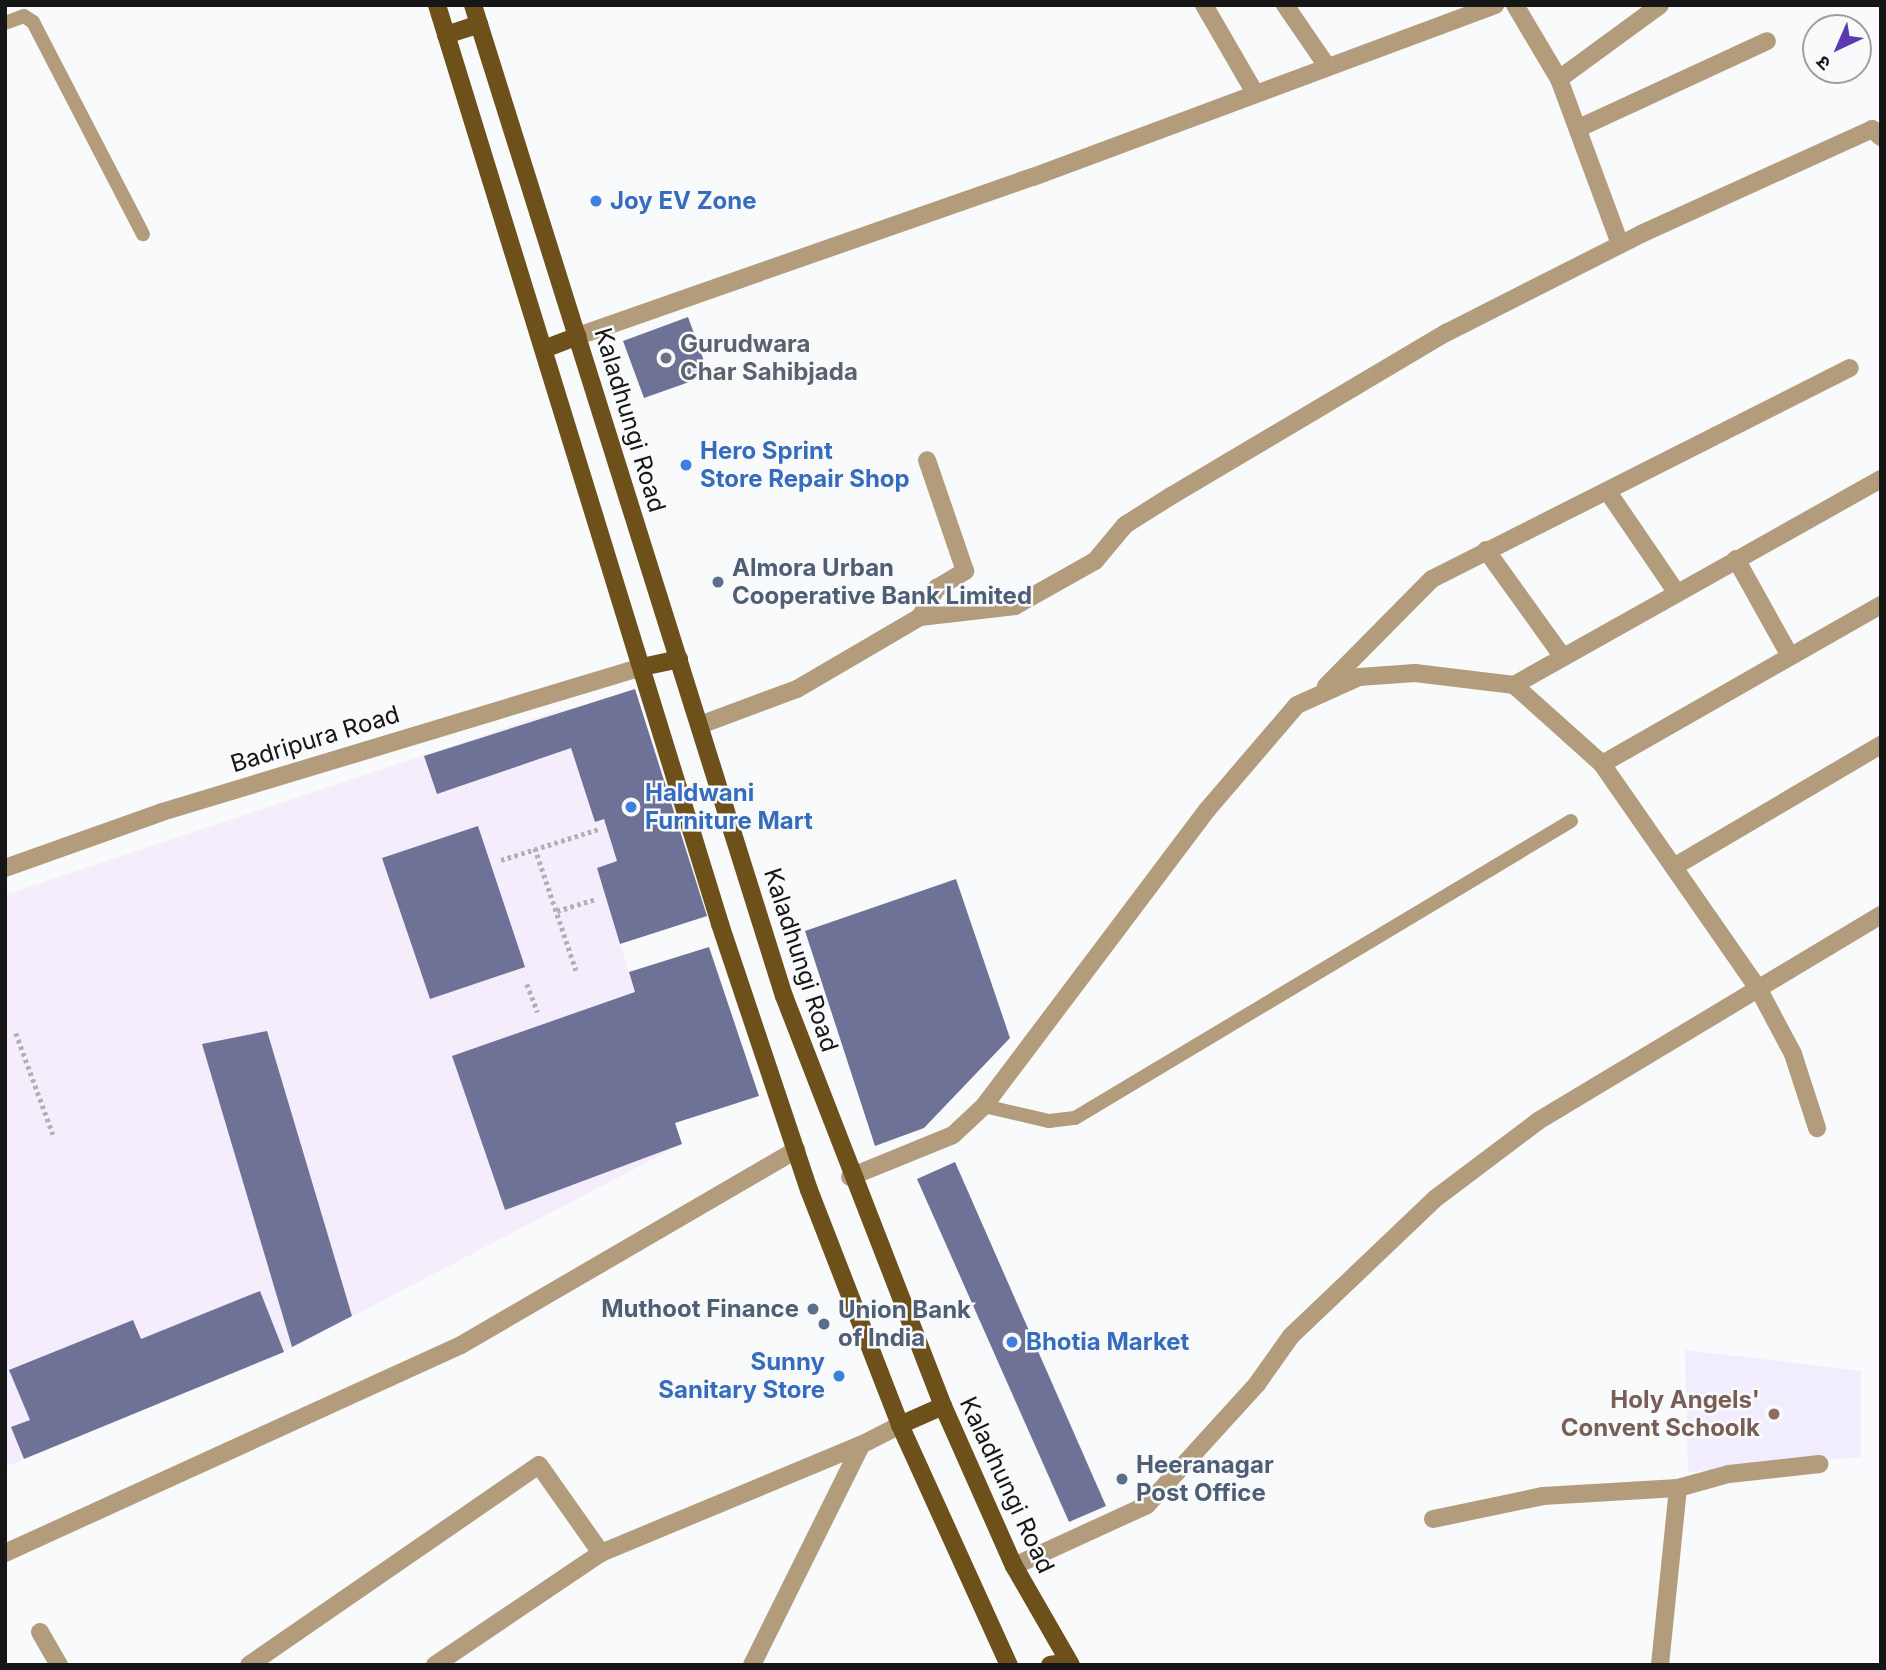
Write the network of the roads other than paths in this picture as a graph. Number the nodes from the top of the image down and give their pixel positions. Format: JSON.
{"nodes":[{"id":1,"x":437,"y":5,"type":"edge"},
{"id":2,"x":473,"y":5,"type":"edge"},
{"id":3,"x":1203,"y":5,"type":"edge"},
{"id":4,"x":1285,"y":5,"type":"edge"},
{"id":5,"x":1494,"y":5,"type":"edge"},
{"id":6,"x":1516,"y":5,"type":"edge"},
{"id":7,"x":1660,"y":5,"type":"edge"},
{"id":8,"x":5,"y":23,"type":"edge"},
{"id":9,"x":479,"y":24,"type":"junction"},
{"id":10,"x":446,"y":35,"type":"junction"},
{"id":11,"x":1767,"y":41,"type":"dead end"},
{"id":12,"x":1327,"y":66,"type":"junction"},
{"id":13,"x":1559,"y":79,"type":"junction"},
{"id":14,"x":1255,"y":93,"type":"junction"},
{"id":15,"x":1579,"y":128,"type":"junction"},
{"id":16,"x":1881,"y":137,"type":"edge"},
{"id":17,"x":143,"y":234,"type":"dead end"},
{"id":18,"x":1620,"y":244,"type":"junction"},
{"id":19,"x":578,"y":336,"type":"junction"},
{"id":20,"x":544,"y":349,"type":"junction"},
{"id":21,"x":1850,"y":368,"type":"dead end"},
{"id":22,"x":927,"y":460,"type":"dead end"},
{"id":23,"x":1881,"y":479,"type":"edge"},
{"id":24,"x":1608,"y":492,"type":"junction"},
{"id":25,"x":1486,"y":550,"type":"junction"},
{"id":26,"x":1736,"y":559,"type":"junction"},
{"id":27,"x":1677,"y":593,"type":"junction"},
{"id":28,"x":1881,"y":605,"type":"edge"},
{"id":29,"x":920,"y":617,"type":"junction"},
{"id":30,"x":1790,"y":656,"type":"junction"},
{"id":31,"x":1563,"y":657,"type":"junction"},
{"id":32,"x":679,"y":659,"type":"junction"},
{"id":33,"x":642,"y":667,"type":"junction"},
{"id":34,"x":1514,"y":685,"type":"junction"},
{"id":35,"x":1324,"y":688,"type":"junction"},
{"id":36,"x":701,"y":725,"type":"junction"},
{"id":37,"x":1881,"y":745,"type":"edge"},
{"id":38,"x":1602,"y":764,"type":"junction"},
{"id":39,"x":1571,"y":821,"type":"dead end"},
{"id":40,"x":1677,"y":866,"type":"junction"},
{"id":41,"x":5,"y":868,"type":"edge"},
{"id":42,"x":1881,"y":915,"type":"edge"},
{"id":43,"x":1759,"y":990,"type":"junction"},
{"id":44,"x":984,"y":1106,"type":"junction"},
{"id":45,"x":1817,"y":1128,"type":"dead end"},
{"id":46,"x":796,"y":1150,"type":"junction"},
{"id":47,"x":850,"y":1177,"type":"junction"},
{"id":48,"x":943,"y":1406,"type":"junction"},
{"id":49,"x":900,"y":1425,"type":"junction"},
{"id":50,"x":861,"y":1445,"type":"junction"},
{"id":51,"x":1819,"y":1464,"type":"dead end"},
{"id":52,"x":1678,"y":1488,"type":"junction"},
{"id":53,"x":1433,"y":1519,"type":"dead end"},
{"id":54,"x":5,"y":1553,"type":"edge"},
{"id":55,"x":601,"y":1553,"type":"junction"},
{"id":56,"x":1014,"y":1566,"type":"junction"},
{"id":57,"x":40,"y":1632,"type":"dead end"},
{"id":58,"x":1070,"y":1663,"type":"edge"},
{"id":59,"x":59,"y":1665,"type":"edge"},
{"id":60,"x":249,"y":1665,"type":"edge"},
{"id":61,"x":435,"y":1665,"type":"edge"},
{"id":62,"x":752,"y":1665,"type":"edge"},
{"id":63,"x":1009,"y":1665,"type":"edge"},
{"id":64,"x":1051,"y":1665,"type":"edge"},
{"id":65,"x":1660,"y":1665,"type":"edge"}],
"edges":[{"from":1,"to":10,"type":"main road"},
{"from":2,"to":9,"type":"main road","name":"Kaladhungi Road"},
{"from":3,"to":14,"type":"street"},
{"from":4,"to":12,"type":"street"},
{"from":5,"to":12,"type":"street"},
{"from":6,"to":13,"type":"street"},
{"from":7,"to":13,"type":"street"},
{"from":8,"to":17,"type":"lane"},
{"from":9,"to":10,"type":"main road"},
{"from":9,"to":19,"type":"main road","name":"Kaladhungi Road"},
{"from":10,"to":20,"type":"main road"},
{"from":11,"to":15,"type":"street"},
{"from":12,"to":14,"type":"street"},
{"from":13,"to":15,"type":"street"},
{"from":14,"to":19,"type":"street"},
{"from":15,"to":18,"type":"street"},
{"from":16,"to":18,"type":"street"},
{"from":18,"to":29,"type":"street"},
{"from":19,"to":20,"type":"main road"},
{"from":19,"to":32,"type":"main road","name":"Kaladhungi Road"},
{"from":20,"to":33,"type":"main road"},
{"from":21,"to":24,"type":"street"},
{"from":22,"to":29,"type":"street"},
{"from":23,"to":26,"type":"street"},
{"from":24,"to":25,"type":"street"},
{"from":24,"to":27,"type":"street"},
{"from":25,"to":31,"type":"street"},
{"from":25,"to":35,"type":"street"},
{"from":26,"to":27,"type":"street"},
{"from":26,"to":30,"type":"street"},
{"from":27,"to":31,"type":"street"},
{"from":28,"to":30,"type":"street"},
{"from":29,"to":36,"type":"street"},
{"from":30,"to":38,"type":"street"},
{"from":31,"to":34,"type":"street"},
{"from":32,"to":33,"type":"main road"},
{"from":32,"to":36,"type":"main road","name":"Kaladhungi Road"},
{"from":33,"to":41,"type":"street","name":"Badripura Road"},
{"from":33,"to":46,"type":"main road"},
{"from":34,"to":35,"type":"street"},
{"from":34,"to":38,"type":"street"},
{"from":35,"to":44,"type":"street"},
{"from":36,"to":47,"type":"main road","name":"Kaladhungi Road"},
{"from":37,"to":40,"type":"street"},
{"from":38,"to":40,"type":"street"},
{"from":39,"to":44,"type":"lane"},
{"from":40,"to":43,"type":"street"},
{"from":42,"to":43,"type":"street"},
{"from":43,"to":45,"type":"street"},
{"from":43,"to":56,"type":"street"},
{"from":44,"to":47,"type":"street"},
{"from":46,"to":49,"type":"main road"},
{"from":46,"to":54,"type":"street"},
{"from":47,"to":48,"type":"main road","name":"Kaladhungi Road"},
{"from":48,"to":49,"type":"main road"},
{"from":48,"to":56,"type":"main road","name":"Kaladhungi Road"},
{"from":49,"to":50,"type":"street"},
{"from":49,"to":63,"type":"main road"},
{"from":50,"to":55,"type":"street"},
{"from":50,"to":62,"type":"street"},
{"from":51,"to":52,"type":"street"},
{"from":52,"to":53,"type":"street"},
{"from":52,"to":65,"type":"street"},
{"from":55,"to":60,"type":"street"},
{"from":55,"to":61,"type":"street"},
{"from":56,"to":58,"type":"main road","name":"Kaladhungi Road"},
{"from":57,"to":59,"type":"street"},
{"from":58,"to":64,"type":"main road"}]}
